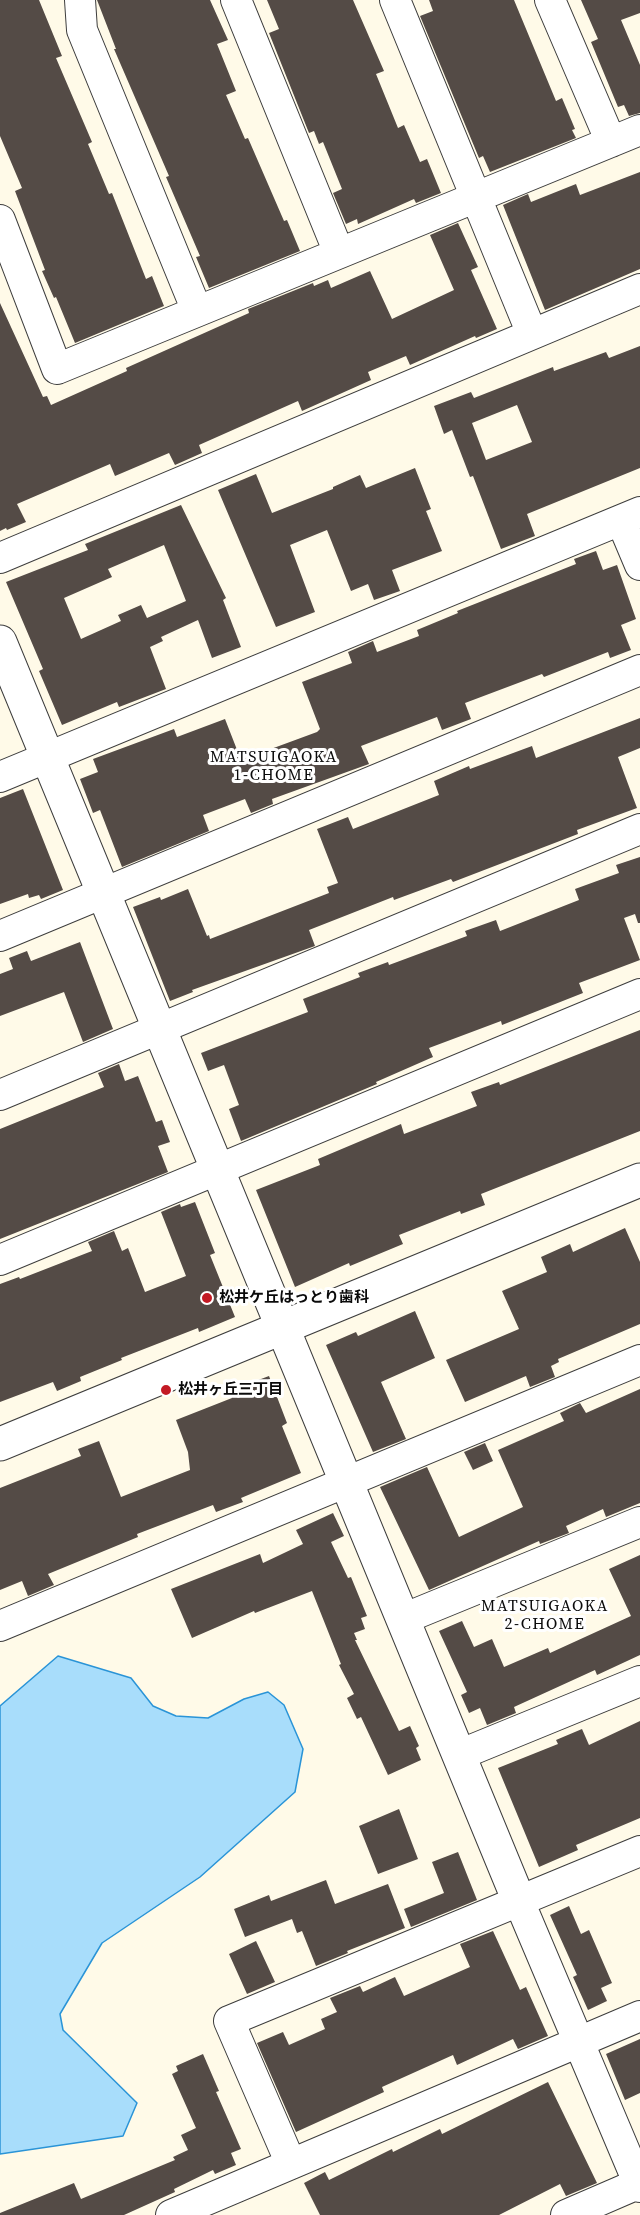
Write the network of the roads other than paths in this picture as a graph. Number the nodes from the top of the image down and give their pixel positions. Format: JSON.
{"nodes":[{"id":1,"x":80,"y":0,"type":"edge"},
{"id":2,"x":236,"y":0,"type":"edge"},
{"id":3,"x":395,"y":0,"type":"edge"},
{"id":4,"x":550,"y":0,"type":"edge"},
{"id":5,"x":640,"y":130,"type":"edge"},
{"id":6,"x":611,"y":142,"type":"junction"},
{"id":7,"x":477,"y":197,"type":"junction"},
{"id":8,"x":0,"y":220,"type":"edge"},
{"id":9,"x":339,"y":253,"type":"junction"},
{"id":10,"x":640,"y":289,"type":"edge"},
{"id":11,"x":198,"y":311,"type":"junction"},
{"id":12,"x":532,"y":334,"type":"junction"},
{"id":13,"x":631,"y":516,"type":"edge"},
{"id":14,"x":0,"y":558,"type":"edge"},
{"id":15,"x":640,"y":565,"type":"edge"},
{"id":16,"x":0,"y":642,"type":"edge"},
{"id":17,"x":640,"y":670,"type":"edge"},
{"id":18,"x":48,"y":758,"type":"junction"},
{"id":19,"x":0,"y":777,"type":"edge"},
{"id":20,"x":640,"y":829,"type":"edge"},
{"id":21,"x":104,"y":893,"type":"junction"},
{"id":22,"x":0,"y":936,"type":"edge"},
{"id":23,"x":640,"y":994,"type":"edge"},
{"id":24,"x":159,"y":1029,"type":"junction"},
{"id":25,"x":0,"y":1095,"type":"edge"},
{"id":26,"x":218,"y":1170,"type":"junction"},
{"id":27,"x":640,"y":1180,"type":"edge"},
{"id":28,"x":0,"y":1260,"type":"edge"},
{"id":29,"x":283,"y":1327,"type":"junction"},
{"id":30,"x":640,"y":1360,"type":"edge"},
{"id":31,"x":0,"y":1444,"type":"edge"},
{"id":32,"x":346,"y":1482,"type":"junction"},
{"id":33,"x":640,"y":1522,"type":"edge"},
{"id":34,"x":403,"y":1619,"type":"junction"},
{"id":35,"x":0,"y":1626,"type":"edge"},
{"id":36,"x":640,"y":1681,"type":"edge"},
{"id":37,"x":459,"y":1755,"type":"junction"},
{"id":38,"x":640,"y":1851,"type":"edge"},
{"id":39,"x":519,"y":1901,"type":"junction"},
{"id":40,"x":640,"y":2016,"type":"edge"},
{"id":41,"x":579,"y":2041,"type":"junction"},
{"id":42,"x":291,"y":2164,"type":"junction"},
{"id":43,"x":640,"y":2185,"type":"edge"},
{"id":44,"x":171,"y":2215,"type":"edge"},
{"id":45,"x":566,"y":2215,"type":"edge"}],
"edges":[{"from":1,"to":11,"type":"street"},
{"from":2,"to":9,"type":"street"},
{"from":3,"to":7,"type":"street"},
{"from":4,"to":6,"type":"street"},
{"from":5,"to":6,"type":"street"},
{"from":6,"to":7,"type":"street"},
{"from":7,"to":9,"type":"street"},
{"from":7,"to":12,"type":"street"},
{"from":8,"to":11,"type":"street"},
{"from":9,"to":11,"type":"street"},
{"from":10,"to":12,"type":"street"},
{"from":12,"to":14,"type":"street"},
{"from":13,"to":15,"type":"street"},
{"from":13,"to":18,"type":"street"},
{"from":16,"to":18,"type":"street"},
{"from":17,"to":21,"type":"street"},
{"from":18,"to":19,"type":"street"},
{"from":18,"to":21,"type":"street"},
{"from":20,"to":24,"type":"street"},
{"from":21,"to":22,"type":"street"},
{"from":21,"to":24,"type":"street"},
{"from":23,"to":26,"type":"street"},
{"from":24,"to":25,"type":"street"},
{"from":24,"to":26,"type":"street"},
{"from":26,"to":28,"type":"street"},
{"from":26,"to":29,"type":"street"},
{"from":27,"to":29,"type":"street"},
{"from":29,"to":31,"type":"street"},
{"from":29,"to":32,"type":"street"},
{"from":30,"to":32,"type":"street"},
{"from":32,"to":34,"type":"street"},
{"from":32,"to":35,"type":"street"},
{"from":33,"to":34,"type":"street"},
{"from":34,"to":37,"type":"street"},
{"from":36,"to":37,"type":"street"},
{"from":37,"to":39,"type":"street"},
{"from":38,"to":39,"type":"street"},
{"from":39,"to":41,"type":"street"},
{"from":39,"to":42,"type":"street"},
{"from":40,"to":41,"type":"street"},
{"from":41,"to":42,"type":"street"},
{"from":41,"to":43,"type":"street"},
{"from":42,"to":44,"type":"street"},
{"from":43,"to":45,"type":"street"}]}
